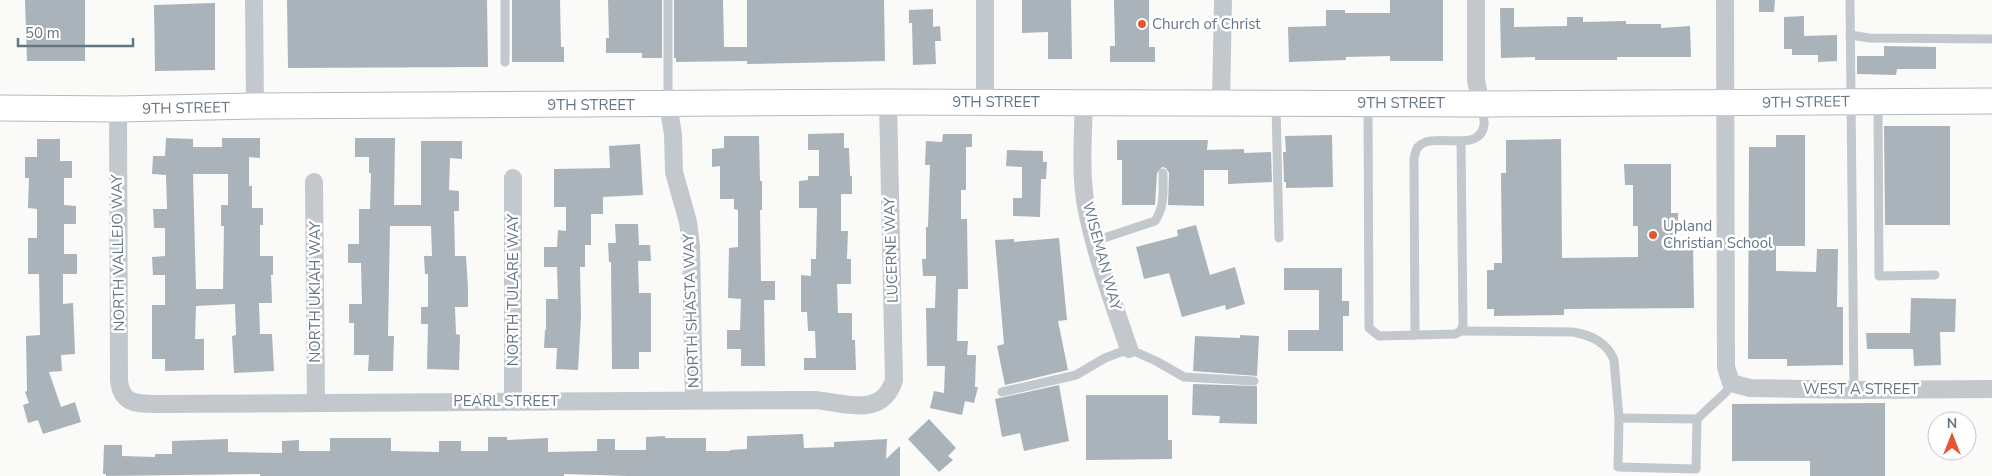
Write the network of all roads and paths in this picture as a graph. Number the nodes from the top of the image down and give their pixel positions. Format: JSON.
{"nodes":[{"id":1,"x":254,"y":0,"type":"edge"},
{"id":2,"x":505,"y":0,"type":"edge"},
{"id":3,"x":668,"y":0,"type":"edge"},
{"id":4,"x":985,"y":0,"type":"edge"},
{"id":5,"x":1223,"y":0,"type":"edge"},
{"id":6,"x":1476,"y":0,"type":"edge"},
{"id":7,"x":1725,"y":0,"type":"edge"},
{"id":8,"x":1850,"y":0,"type":"edge"},
{"id":9,"x":1850,"y":35,"type":"junction"},
{"id":10,"x":1992,"y":39,"type":"edge"},
{"id":11,"x":505,"y":62,"type":"dead end"},
{"id":12,"x":1992,"y":101,"type":"edge"},
{"id":13,"x":888,"y":102,"type":"junction"},
{"id":14,"x":985,"y":102,"type":"junction"},
{"id":15,"x":1084,"y":102,"type":"junction"},
{"id":16,"x":1221,"y":102,"type":"junction"},
{"id":17,"x":1276,"y":102,"type":"junction"},
{"id":18,"x":1851,"y":102,"type":"junction"},
{"id":19,"x":1878,"y":102,"type":"junction"},
{"id":20,"x":1368,"y":103,"type":"junction"},
{"id":21,"x":1725,"y":103,"type":"junction"},
{"id":22,"x":668,"y":104,"type":"junction"},
{"id":23,"x":1481,"y":104,"type":"junction"},
{"id":24,"x":255,"y":106,"type":"junction"},
{"id":25,"x":0,"y":108,"type":"edge"},
{"id":26,"x":118,"y":109,"type":"junction"},
{"id":27,"x":1461,"y":141,"type":"junction"},
{"id":28,"x":1163,"y":173,"type":"dead end"},
{"id":29,"x":513,"y":178,"type":"dead end"},
{"id":30,"x":314,"y":182,"type":"dead end"},
{"id":31,"x":1279,"y":238,"type":"dead end"},
{"id":32,"x":1095,"y":241,"type":"junction"},
{"id":33,"x":1935,"y":275,"type":"dead end"},
{"id":34,"x":1461,"y":331,"type":"junction"},
{"id":35,"x":1415,"y":335,"type":"junction"},
{"id":36,"x":1129,"y":349,"type":"junction"},
{"id":37,"x":1254,"y":381,"type":"dead end"},
{"id":38,"x":1731,"y":383,"type":"junction"},
{"id":39,"x":1854,"y":390,"type":"junction"},
{"id":40,"x":1992,"y":390,"type":"edge"},
{"id":41,"x":1002,"y":392,"type":"dead end"},
{"id":42,"x":124,"y":396,"type":"joint"},
{"id":43,"x":886,"y":396,"type":"joint"},
{"id":44,"x":694,"y":400,"type":"junction"},
{"id":45,"x":513,"y":401,"type":"junction"},
{"id":46,"x":316,"y":402,"type":"junction"},
{"id":47,"x":1619,"y":418,"type":"junction"},
{"id":48,"x":1697,"y":419,"type":"junction"}],
"edges":[{"from":1,"to":24,"type":"street"},
{"from":2,"to":11,"type":"lane"},
{"from":3,"to":22,"type":"lane"},
{"from":4,"to":14,"type":"street"},
{"from":5,"to":16,"type":"street"},
{"from":6,"to":23,"type":"street"},
{"from":7,"to":21,"type":"street"},
{"from":8,"to":9,"type":"lane"},
{"from":9,"to":10,"type":"lane"},
{"from":9,"to":18,"type":"lane"},
{"from":12,"to":19,"type":"street","name":"9TH STREET"},
{"from":13,"to":14,"type":"street","name":"9TH STREET"},
{"from":13,"to":22,"type":"street","name":"9TH STREET"},
{"from":13,"to":43,"type":"street","name":"LUCERNE WAY"},
{"from":14,"to":15,"type":"street","name":"9TH STREET"},
{"from":15,"to":16,"type":"street","name":"9TH STREET"},
{"from":15,"to":32,"type":"street","name":"WISEMAN WAY"},
{"from":16,"to":17,"type":"street","name":"9TH STREET"},
{"from":17,"to":20,"type":"street","name":"9TH STREET"},
{"from":17,"to":31,"type":"lane"},
{"from":18,"to":19,"type":"street","name":"9TH STREET"},
{"from":18,"to":21,"type":"street","name":"9TH STREET"},
{"from":18,"to":39,"type":"lane"},
{"from":19,"to":33,"type":"lane"},
{"from":20,"to":23,"type":"street","name":"9TH STREET"},
{"from":20,"to":35,"type":"lane"},
{"from":21,"to":23,"type":"street","name":"9TH STREET"},
{"from":21,"to":38,"type":"street"},
{"from":22,"to":24,"type":"street","name":"9TH STREET"},
{"from":22,"to":44,"type":"street","name":"NORTH SHASTA WAY"},
{"from":23,"to":27,"type":"lane"},
{"from":24,"to":26,"type":"street","name":"9TH STREET"},
{"from":25,"to":26,"type":"street","name":"9TH STREET"},
{"from":26,"to":42,"type":"street","name":"NORTH VALLEJO WAY"},
{"from":27,"to":34,"type":"lane"},
{"from":27,"to":35,"type":"lane"},
{"from":28,"to":32,"type":"lane"},
{"from":29,"to":45,"type":"street","name":"NORTH TULARE WAY"},
{"from":30,"to":46,"type":"street","name":"NORTH UKIAH WAY"},
{"from":32,"to":36,"type":"street","name":"WISEMAN WAY"},
{"from":34,"to":35,"type":"lane"},
{"from":34,"to":47,"type":"lane"},
{"from":36,"to":37,"type":"lane"},
{"from":36,"to":41,"type":"lane"},
{"from":38,"to":39,"type":"street","name":"WEST A STREET"},
{"from":38,"to":48,"type":"lane"},
{"from":39,"to":40,"type":"street","name":"WEST A STREET"},
{"from":42,"to":46,"type":"street","name":"PEARL STREET"},
{"from":43,"to":44,"type":"street","name":"PEARL STREET"},
{"from":44,"to":45,"type":"street","name":"PEARL STREET"},
{"from":45,"to":46,"type":"street","name":"PEARL STREET"},
{"from":47,"to":48,"type":"lane"},
{"from":47,"to":48,"type":"lane"}]}
